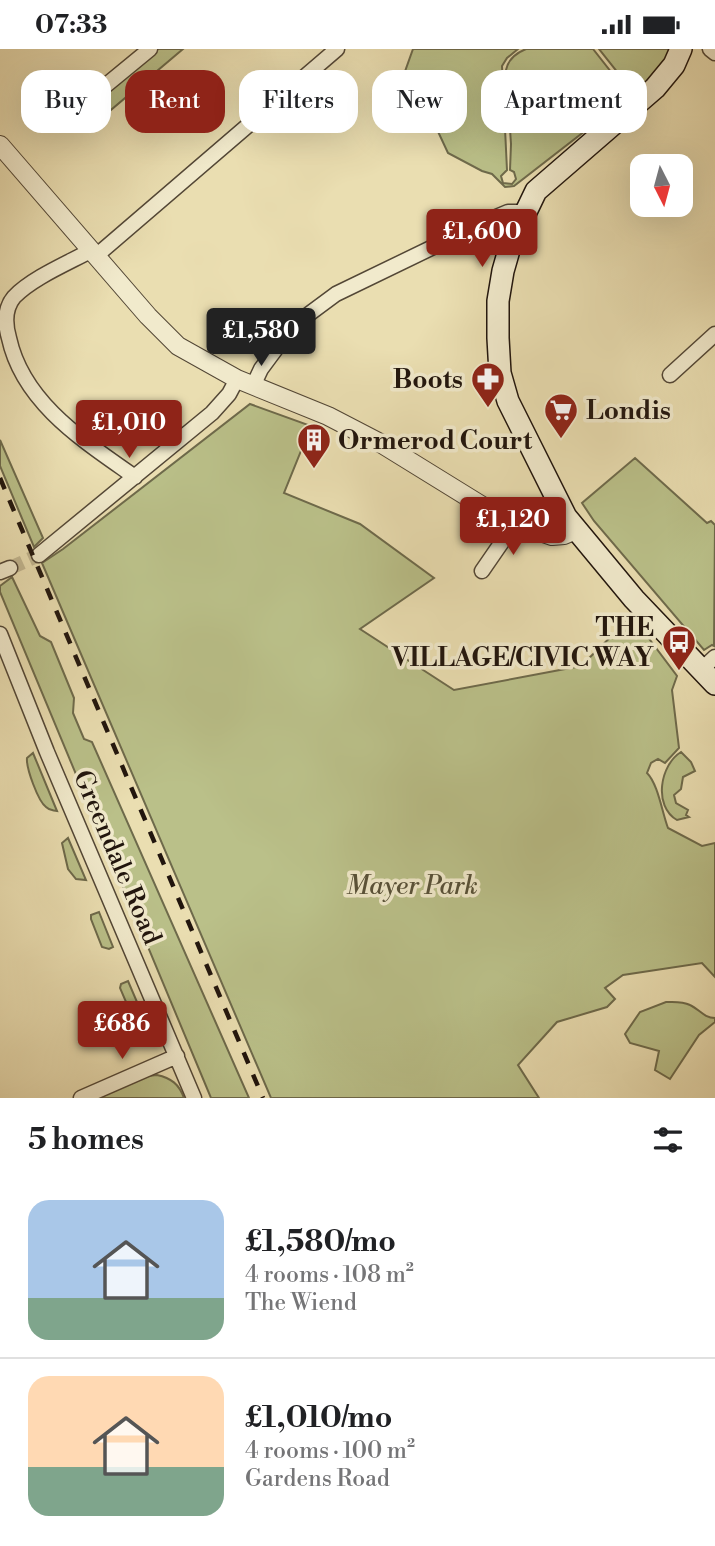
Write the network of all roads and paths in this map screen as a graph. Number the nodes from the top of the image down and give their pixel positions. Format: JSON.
{"nodes":[{"id":1,"x":150,"y":49,"type":"edge"},
{"id":2,"x":337,"y":49,"type":"edge"},
{"id":3,"x":681,"y":49,"type":"edge"},
{"id":4,"x":710,"y":49,"type":"edge"},
{"id":5,"x":715,"y":53,"type":"edge"},
{"id":6,"x":111,"y":82,"type":"edge"},
{"id":7,"x":0,"y":145,"type":"edge"},
{"id":8,"x":524,"y":212,"type":"junction"},
{"id":9,"x":94,"y":253,"type":"junction"},
{"id":10,"x":715,"y":334,"type":"edge"},
{"id":11,"x":670,"y":375,"type":"dead end"},
{"id":12,"x":245,"y":382,"type":"junction"},
{"id":13,"x":135,"y":477,"type":"junction"},
{"id":14,"x":515,"y":523,"type":"junction"},
{"id":15,"x":576,"y":530,"type":"junction"},
{"id":16,"x":39,"y":555,"type":"tunnel mouth"},
{"id":17,"x":482,"y":571,"type":"dead end"},
{"id":18,"x":0,"y":634,"type":"edge"},
{"id":19,"x":711,"y":670,"type":"edge"},
{"id":20,"x":177,"y":1056,"type":"junction"},
{"id":21,"x":81,"y":1098,"type":"edge"},
{"id":22,"x":194,"y":1098,"type":"edge"}],
"edges":[{"from":1,"to":6,"type":"street"},
{"from":2,"to":9,"type":"street"},
{"from":3,"to":8,"type":"main road"},
{"from":4,"to":5,"type":"street"},
{"from":7,"to":9,"type":"street"},
{"from":8,"to":12,"type":"street"},
{"from":8,"to":15,"type":"main road"},
{"from":9,"to":12,"type":"street"},
{"from":9,"to":13,"type":"street"},
{"from":10,"to":11,"type":"street"},
{"from":12,"to":13,"type":"street"},
{"from":12,"to":14,"type":"street"},
{"from":13,"to":16,"type":"street"},
{"from":14,"to":15,"type":"street"},
{"from":14,"to":17,"type":"street"},
{"from":15,"to":19,"type":"main road"},
{"from":18,"to":20,"type":"street","name":"Greendale Road"},
{"from":20,"to":21,"type":"street"},
{"from":20,"to":22,"type":"street","name":"Greendale Road"}]}
